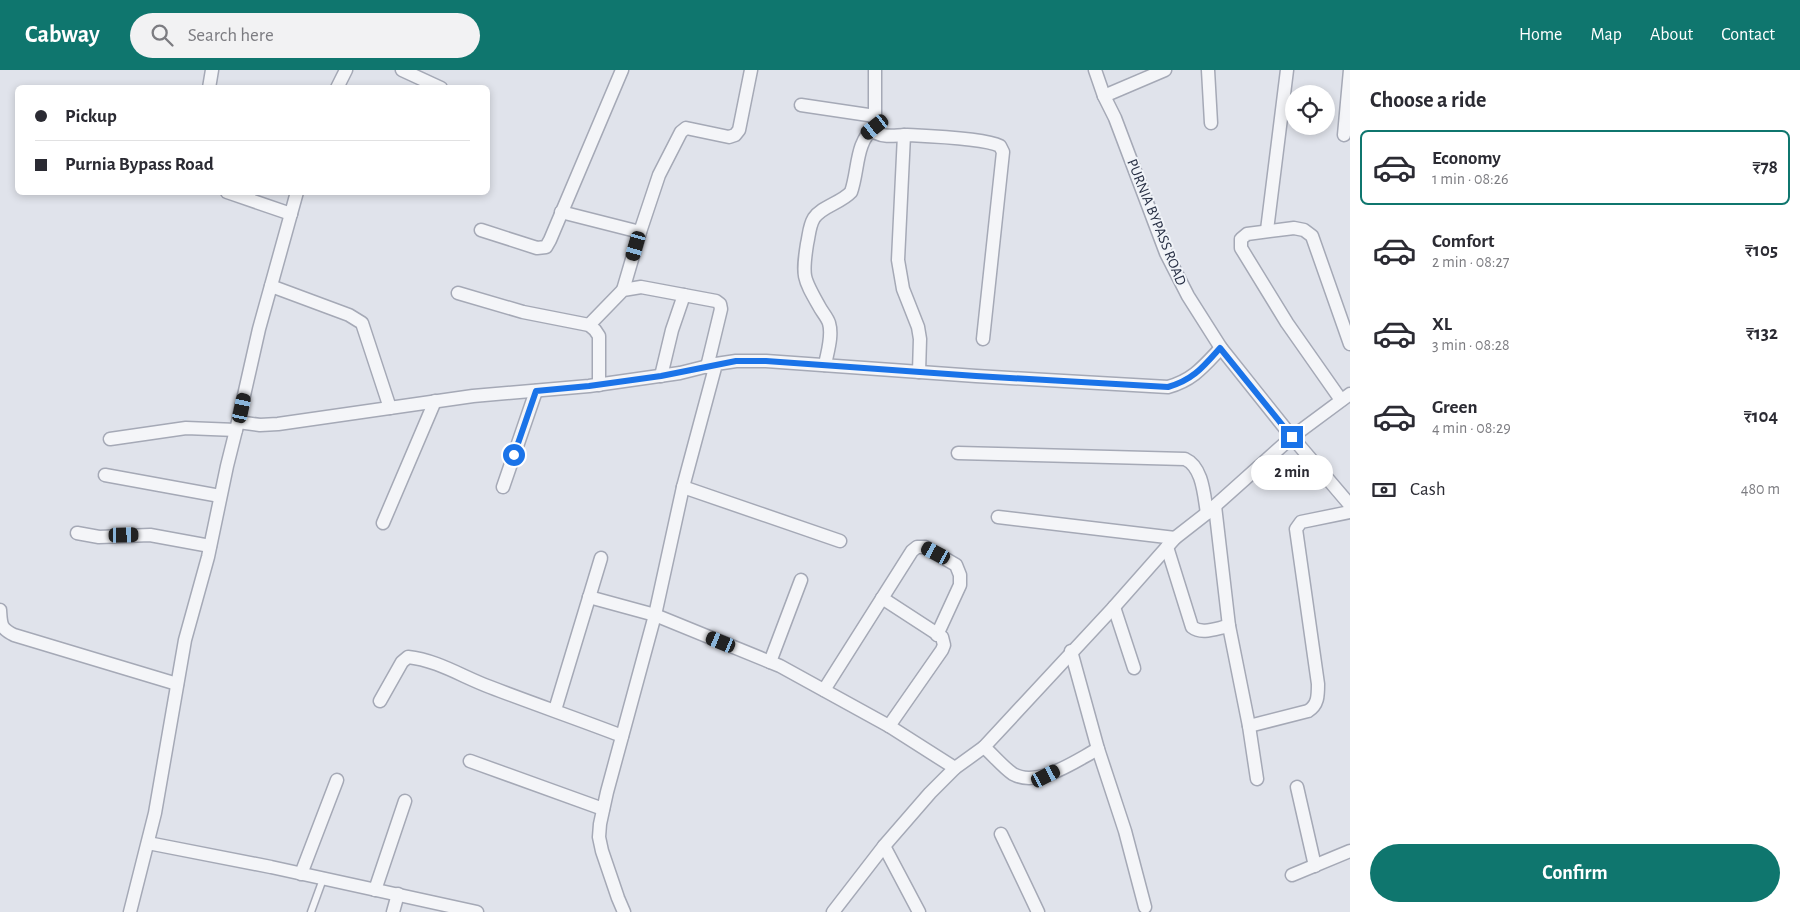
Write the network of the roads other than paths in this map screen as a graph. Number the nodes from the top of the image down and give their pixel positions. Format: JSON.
{"nodes":[{"id":1,"x":212,"y":70,"type":"edge"},
{"id":2,"x":346,"y":70,"type":"edge"},
{"id":3,"x":402,"y":70,"type":"edge"},
{"id":4,"x":622,"y":70,"type":"edge"},
{"id":5,"x":751,"y":70,"type":"edge"},
{"id":6,"x":875,"y":70,"type":"edge"},
{"id":7,"x":1095,"y":70,"type":"edge"},
{"id":8,"x":1165,"y":70,"type":"edge"},
{"id":9,"x":1208,"y":70,"type":"edge"},
{"id":10,"x":1287,"y":70,"type":"edge"},
{"id":11,"x":1350,"y":70,"type":"edge"},
{"id":12,"x":210,"y":85,"type":"edge"},
{"id":13,"x":338,"y":85,"type":"edge"},
{"id":14,"x":434,"y":85,"type":"edge"},
{"id":15,"x":1104,"y":96,"type":"junction"},
{"id":16,"x":801,"y":105,"type":"dead end"},
{"id":17,"x":875,"y":121,"type":"junction"},
{"id":18,"x":1211,"y":123,"type":"dead end"},
{"id":19,"x":904,"y":135,"type":"junction"},
{"id":20,"x":1344,"y":135,"type":"dead end"},
{"id":21,"x":236,"y":195,"type":"edge"},
{"id":22,"x":296,"y":195,"type":"edge"},
{"id":23,"x":561,"y":212,"type":"junction"},
{"id":24,"x":291,"y":214,"type":"junction"},
{"id":25,"x":481,"y":230,"type":"dead end"},
{"id":26,"x":1267,"y":230,"type":"junction"},
{"id":27,"x":640,"y":232,"type":"junction"},
{"id":28,"x":271,"y":286,"type":"junction"},
{"id":29,"x":623,"y":290,"type":"junction"},
{"id":30,"x":458,"y":294,"type":"dead end"},
{"id":31,"x":684,"y":295,"type":"junction"},
{"id":32,"x":589,"y":325,"type":"junction"},
{"id":33,"x":984,"y":339,"type":"dead end"},
{"id":34,"x":1350,"y":344,"type":"edge"},
{"id":35,"x":1220,"y":348,"type":"junction"},
{"id":36,"x":825,"y":365,"type":"junction"},
{"id":37,"x":711,"y":366,"type":"junction"},
{"id":38,"x":919,"y":372,"type":"junction"},
{"id":39,"x":661,"y":376,"type":"junction"},
{"id":40,"x":599,"y":385,"type":"junction"},
{"id":41,"x":536,"y":391,"type":"junction"},
{"id":42,"x":1346,"y":397,"type":"edge"},
{"id":43,"x":435,"y":401,"type":"junction"},
{"id":44,"x":390,"y":408,"type":"junction"},
{"id":45,"x":237,"y":426,"type":"junction"},
{"id":46,"x":1292,"y":437,"type":"junction"},
{"id":47,"x":110,"y":439,"type":"dead end"},
{"id":48,"x":958,"y":453,"type":"dead end"},
{"id":49,"x":105,"y":475,"type":"dead end"},
{"id":50,"x":503,"y":487,"type":"dead end"},
{"id":51,"x":683,"y":487,"type":"junction"},
{"id":52,"x":220,"y":496,"type":"junction"},
{"id":53,"x":1350,"y":505,"type":"edge"},
{"id":54,"x":1211,"y":510,"type":"junction"},
{"id":55,"x":1350,"y":512,"type":"edge"},
{"id":56,"x":998,"y":517,"type":"dead end"},
{"id":57,"x":383,"y":523,"type":"dead end"},
{"id":58,"x":77,"y":532,"type":"dead end"},
{"id":59,"x":840,"y":541,"type":"dead end"},
{"id":60,"x":1171,"y":542,"type":"junction"},
{"id":61,"x":210,"y":546,"type":"junction"},
{"id":62,"x":601,"y":558,"type":"dead end"},
{"id":63,"x":801,"y":580,"type":"dead end"},
{"id":64,"x":589,"y":597,"type":"junction"},
{"id":65,"x":882,"y":598,"type":"junction"},
{"id":66,"x":1114,"y":607,"type":"junction"},
{"id":67,"x":0,"y":610,"type":"edge"},
{"id":68,"x":655,"y":615,"type":"junction"},
{"id":69,"x":1229,"y":626,"type":"junction"},
{"id":70,"x":937,"y":635,"type":"junction"},
{"id":71,"x":1071,"y":651,"type":"junction"},
{"id":72,"x":770,"y":662,"type":"junction"},
{"id":73,"x":1134,"y":668,"type":"dead end"},
{"id":74,"x":177,"y":684,"type":"junction"},
{"id":75,"x":824,"y":690,"type":"junction"},
{"id":76,"x":380,"y":701,"type":"dead end"},
{"id":77,"x":555,"y":710,"type":"junction"},
{"id":78,"x":889,"y":726,"type":"junction"},
{"id":79,"x":1249,"y":726,"type":"junction"},
{"id":80,"x":622,"y":736,"type":"junction"},
{"id":81,"x":984,"y":746,"type":"junction"},
{"id":82,"x":1098,"y":749,"type":"junction"},
{"id":83,"x":470,"y":761,"type":"dead end"},
{"id":84,"x":955,"y":768,"type":"junction"},
{"id":85,"x":1257,"y":779,"type":"dead end"},
{"id":86,"x":337,"y":780,"type":"dead end"},
{"id":87,"x":1297,"y":786,"type":"dead end"},
{"id":88,"x":405,"y":801,"type":"dead end"},
{"id":89,"x":603,"y":809,"type":"junction"},
{"id":90,"x":1001,"y":834,"type":"dead end"},
{"id":91,"x":148,"y":843,"type":"junction"},
{"id":92,"x":884,"y":846,"type":"junction"},
{"id":93,"x":1350,"y":851,"type":"edge"},
{"id":94,"x":1315,"y":866,"type":"junction"},
{"id":95,"x":301,"y":874,"type":"junction"},
{"id":96,"x":1292,"y":875,"type":"dead end"},
{"id":97,"x":323,"y":879,"type":"junction"},
{"id":98,"x":375,"y":890,"type":"junction"},
{"id":99,"x":398,"y":894,"type":"junction"},
{"id":100,"x":1144,"y":907,"type":"dead end"},
{"id":101,"x":130,"y":912,"type":"edge"},
{"id":102,"x":311,"y":912,"type":"edge"},
{"id":103,"x":392,"y":912,"type":"edge"},
{"id":104,"x":477,"y":912,"type":"edge"},
{"id":105,"x":624,"y":912,"type":"edge"},
{"id":106,"x":833,"y":912,"type":"edge"},
{"id":107,"x":919,"y":912,"type":"edge"},
{"id":108,"x":1038,"y":912,"type":"edge"}],
"edges":[{"from":1,"to":12,"type":"street"},
{"from":2,"to":13,"type":"street"},
{"from":3,"to":14,"type":"street"},
{"from":4,"to":23,"type":"street"},
{"from":5,"to":27,"type":"street"},
{"from":6,"to":17,"type":"street"},
{"from":7,"to":15,"type":"street","name":"PURNIA BYPASS ROAD"},
{"from":8,"to":15,"type":"street"},
{"from":9,"to":18,"type":"street"},
{"from":10,"to":26,"type":"street"},
{"from":11,"to":20,"type":"street"},
{"from":15,"to":35,"type":"street","name":"PURNIA BYPASS ROAD"},
{"from":16,"to":17,"type":"street"},
{"from":17,"to":19,"type":"street"},
{"from":17,"to":36,"type":"street"},
{"from":19,"to":33,"type":"street"},
{"from":19,"to":38,"type":"street"},
{"from":21,"to":24,"type":"street"},
{"from":22,"to":24,"type":"street"},
{"from":23,"to":25,"type":"street"},
{"from":23,"to":27,"type":"street"},
{"from":24,"to":28,"type":"street"},
{"from":26,"to":34,"type":"street"},
{"from":26,"to":42,"type":"street"},
{"from":27,"to":29,"type":"street"},
{"from":28,"to":44,"type":"street"},
{"from":28,"to":45,"type":"street"},
{"from":29,"to":31,"type":"street"},
{"from":29,"to":32,"type":"street"},
{"from":30,"to":32,"type":"street"},
{"from":31,"to":37,"type":"street"},
{"from":31,"to":39,"type":"street"},
{"from":32,"to":40,"type":"street"},
{"from":35,"to":38,"type":"street"},
{"from":35,"to":46,"type":"street","name":"PURNIA BYPASS ROAD"},
{"from":36,"to":37,"type":"street"},
{"from":36,"to":38,"type":"street"},
{"from":37,"to":39,"type":"street"},
{"from":37,"to":51,"type":"street"},
{"from":39,"to":40,"type":"street"},
{"from":40,"to":41,"type":"street"},
{"from":41,"to":43,"type":"street"},
{"from":41,"to":50,"type":"street"},
{"from":42,"to":46,"type":"street"},
{"from":43,"to":44,"type":"street"},
{"from":43,"to":57,"type":"street"},
{"from":44,"to":45,"type":"street"},
{"from":45,"to":47,"type":"street"},
{"from":45,"to":52,"type":"street"},
{"from":46,"to":53,"type":"street","name":"PURNIA BYPASS ROAD"},
{"from":46,"to":54,"type":"street"},
{"from":48,"to":54,"type":"street"},
{"from":49,"to":52,"type":"street"},
{"from":51,"to":59,"type":"street"},
{"from":51,"to":68,"type":"street"},
{"from":52,"to":61,"type":"street"},
{"from":54,"to":60,"type":"street"},
{"from":54,"to":69,"type":"street"},
{"from":55,"to":79,"type":"street"},
{"from":56,"to":60,"type":"street"},
{"from":58,"to":61,"type":"street"},
{"from":60,"to":66,"type":"street"},
{"from":60,"to":69,"type":"street"},
{"from":61,"to":74,"type":"street"},
{"from":62,"to":64,"type":"street"},
{"from":63,"to":72,"type":"street"},
{"from":64,"to":68,"type":"street"},
{"from":64,"to":77,"type":"street"},
{"from":65,"to":70,"type":"street"},
{"from":65,"to":70,"type":"street"},
{"from":65,"to":75,"type":"street"},
{"from":66,"to":71,"type":"street"},
{"from":66,"to":73,"type":"street"},
{"from":67,"to":74,"type":"street"},
{"from":68,"to":72,"type":"street"},
{"from":68,"to":80,"type":"street"},
{"from":69,"to":79,"type":"street"},
{"from":70,"to":78,"type":"street"},
{"from":71,"to":81,"type":"street"},
{"from":71,"to":82,"type":"street"},
{"from":72,"to":75,"type":"street"},
{"from":74,"to":91,"type":"street"},
{"from":75,"to":78,"type":"street"},
{"from":76,"to":77,"type":"street"},
{"from":77,"to":80,"type":"street"},
{"from":78,"to":84,"type":"street"},
{"from":79,"to":85,"type":"street"},
{"from":80,"to":89,"type":"street"},
{"from":81,"to":82,"type":"street"},
{"from":81,"to":84,"type":"street"},
{"from":82,"to":100,"type":"street"},
{"from":83,"to":89,"type":"street"},
{"from":84,"to":92,"type":"street"},
{"from":86,"to":95,"type":"street"},
{"from":87,"to":94,"type":"street"},
{"from":88,"to":98,"type":"street"},
{"from":89,"to":105,"type":"street"},
{"from":90,"to":108,"type":"street"},
{"from":91,"to":95,"type":"street"},
{"from":91,"to":101,"type":"street"},
{"from":92,"to":106,"type":"street"},
{"from":92,"to":107,"type":"street"},
{"from":93,"to":94,"type":"street"},
{"from":94,"to":96,"type":"street"},
{"from":95,"to":97,"type":"street"},
{"from":97,"to":98,"type":"street"},
{"from":97,"to":102,"type":"lane"},
{"from":98,"to":99,"type":"street"},
{"from":99,"to":103,"type":"street"},
{"from":99,"to":104,"type":"street"}]}
